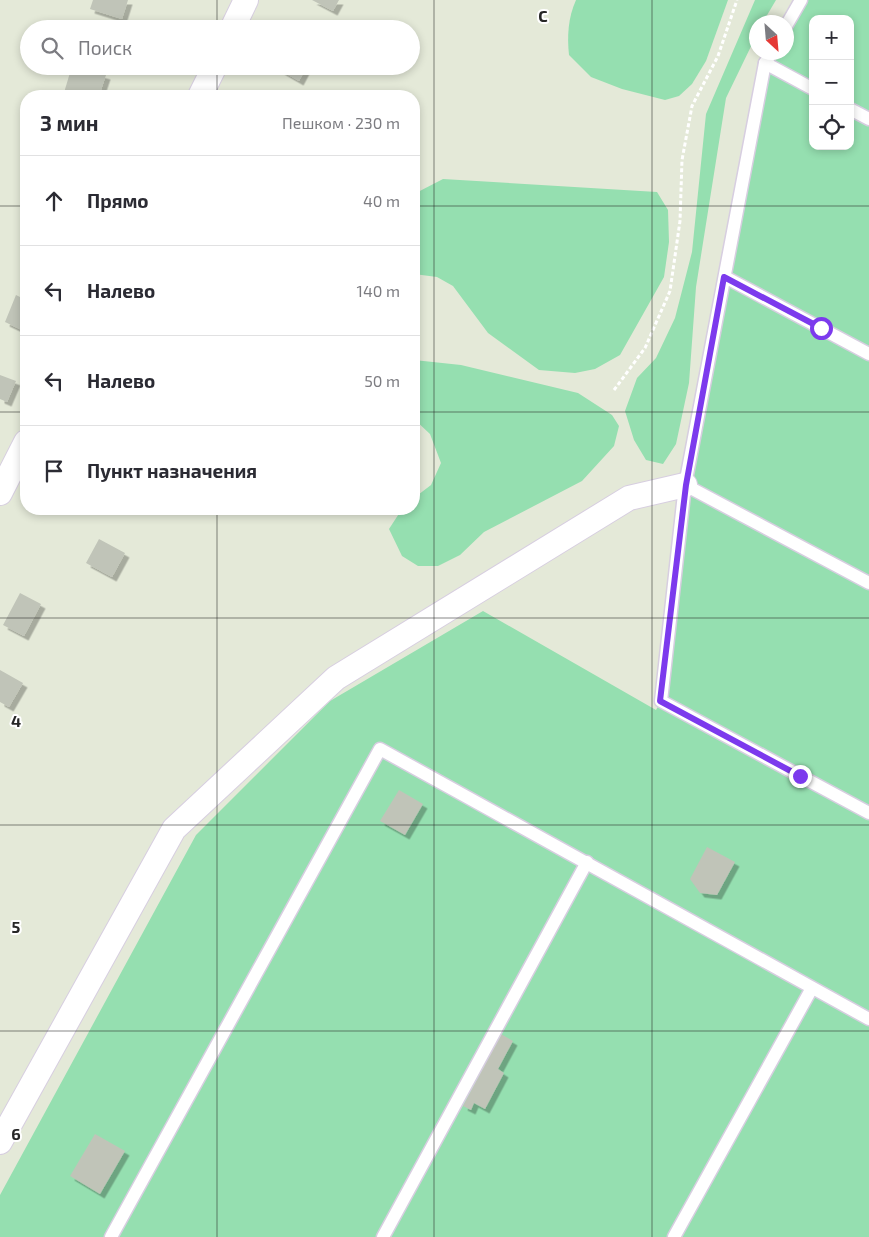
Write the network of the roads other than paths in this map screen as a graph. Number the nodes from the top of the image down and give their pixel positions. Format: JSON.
{"nodes":[{"id":1,"x":246,"y":0,"type":"edge"},
{"id":2,"x":801,"y":0,"type":"edge"},
{"id":3,"x":792,"y":15,"type":"edge"},
{"id":4,"x":236,"y":20,"type":"edge"},
{"id":5,"x":768,"y":60,"type":"edge"},
{"id":6,"x":771,"y":60,"type":"edge"},
{"id":7,"x":210,"y":75,"type":"edge"},
{"id":8,"x":809,"y":86,"type":"edge"},
{"id":9,"x":203,"y":90,"type":"edge"},
{"id":10,"x":854,"y":111,"type":"edge"},
{"id":11,"x":869,"y":120,"type":"edge"},
{"id":12,"x":724,"y":277,"type":"junction"},
{"id":13,"x":869,"y":354,"type":"edge"},
{"id":14,"x":20,"y":454,"type":"edge"},
{"id":15,"x":686,"y":485,"type":"junction"},
{"id":16,"x":0,"y":493,"type":"edge"},
{"id":17,"x":869,"y":582,"type":"edge"},
{"id":18,"x":869,"y":813,"type":"edge"},
{"id":19,"x":587,"y":862,"type":"junction"},
{"id":20,"x":812,"y":988,"type":"junction"},
{"id":21,"x":869,"y":1020,"type":"edge"},
{"id":22,"x":0,"y":1142,"type":"edge"},
{"id":23,"x":111,"y":1237,"type":"edge"},
{"id":24,"x":383,"y":1237,"type":"edge"},
{"id":25,"x":674,"y":1237,"type":"edge"}],
"edges":[{"from":1,"to":4,"type":"street"},
{"from":2,"to":3,"type":"lane"},
{"from":5,"to":12,"type":"lane"},
{"from":6,"to":8,"type":"lane"},
{"from":7,"to":9,"type":"street"},
{"from":10,"to":11,"type":"lane"},
{"from":12,"to":13,"type":"lane"},
{"from":12,"to":15,"type":"lane"},
{"from":14,"to":16,"type":"street"},
{"from":15,"to":17,"type":"lane"},
{"from":15,"to":18,"type":"lane"},
{"from":15,"to":22,"type":"street"},
{"from":19,"to":20,"type":"lane"},
{"from":19,"to":23,"type":"lane"},
{"from":19,"to":24,"type":"lane"},
{"from":20,"to":21,"type":"lane"},
{"from":20,"to":25,"type":"lane"}]}
